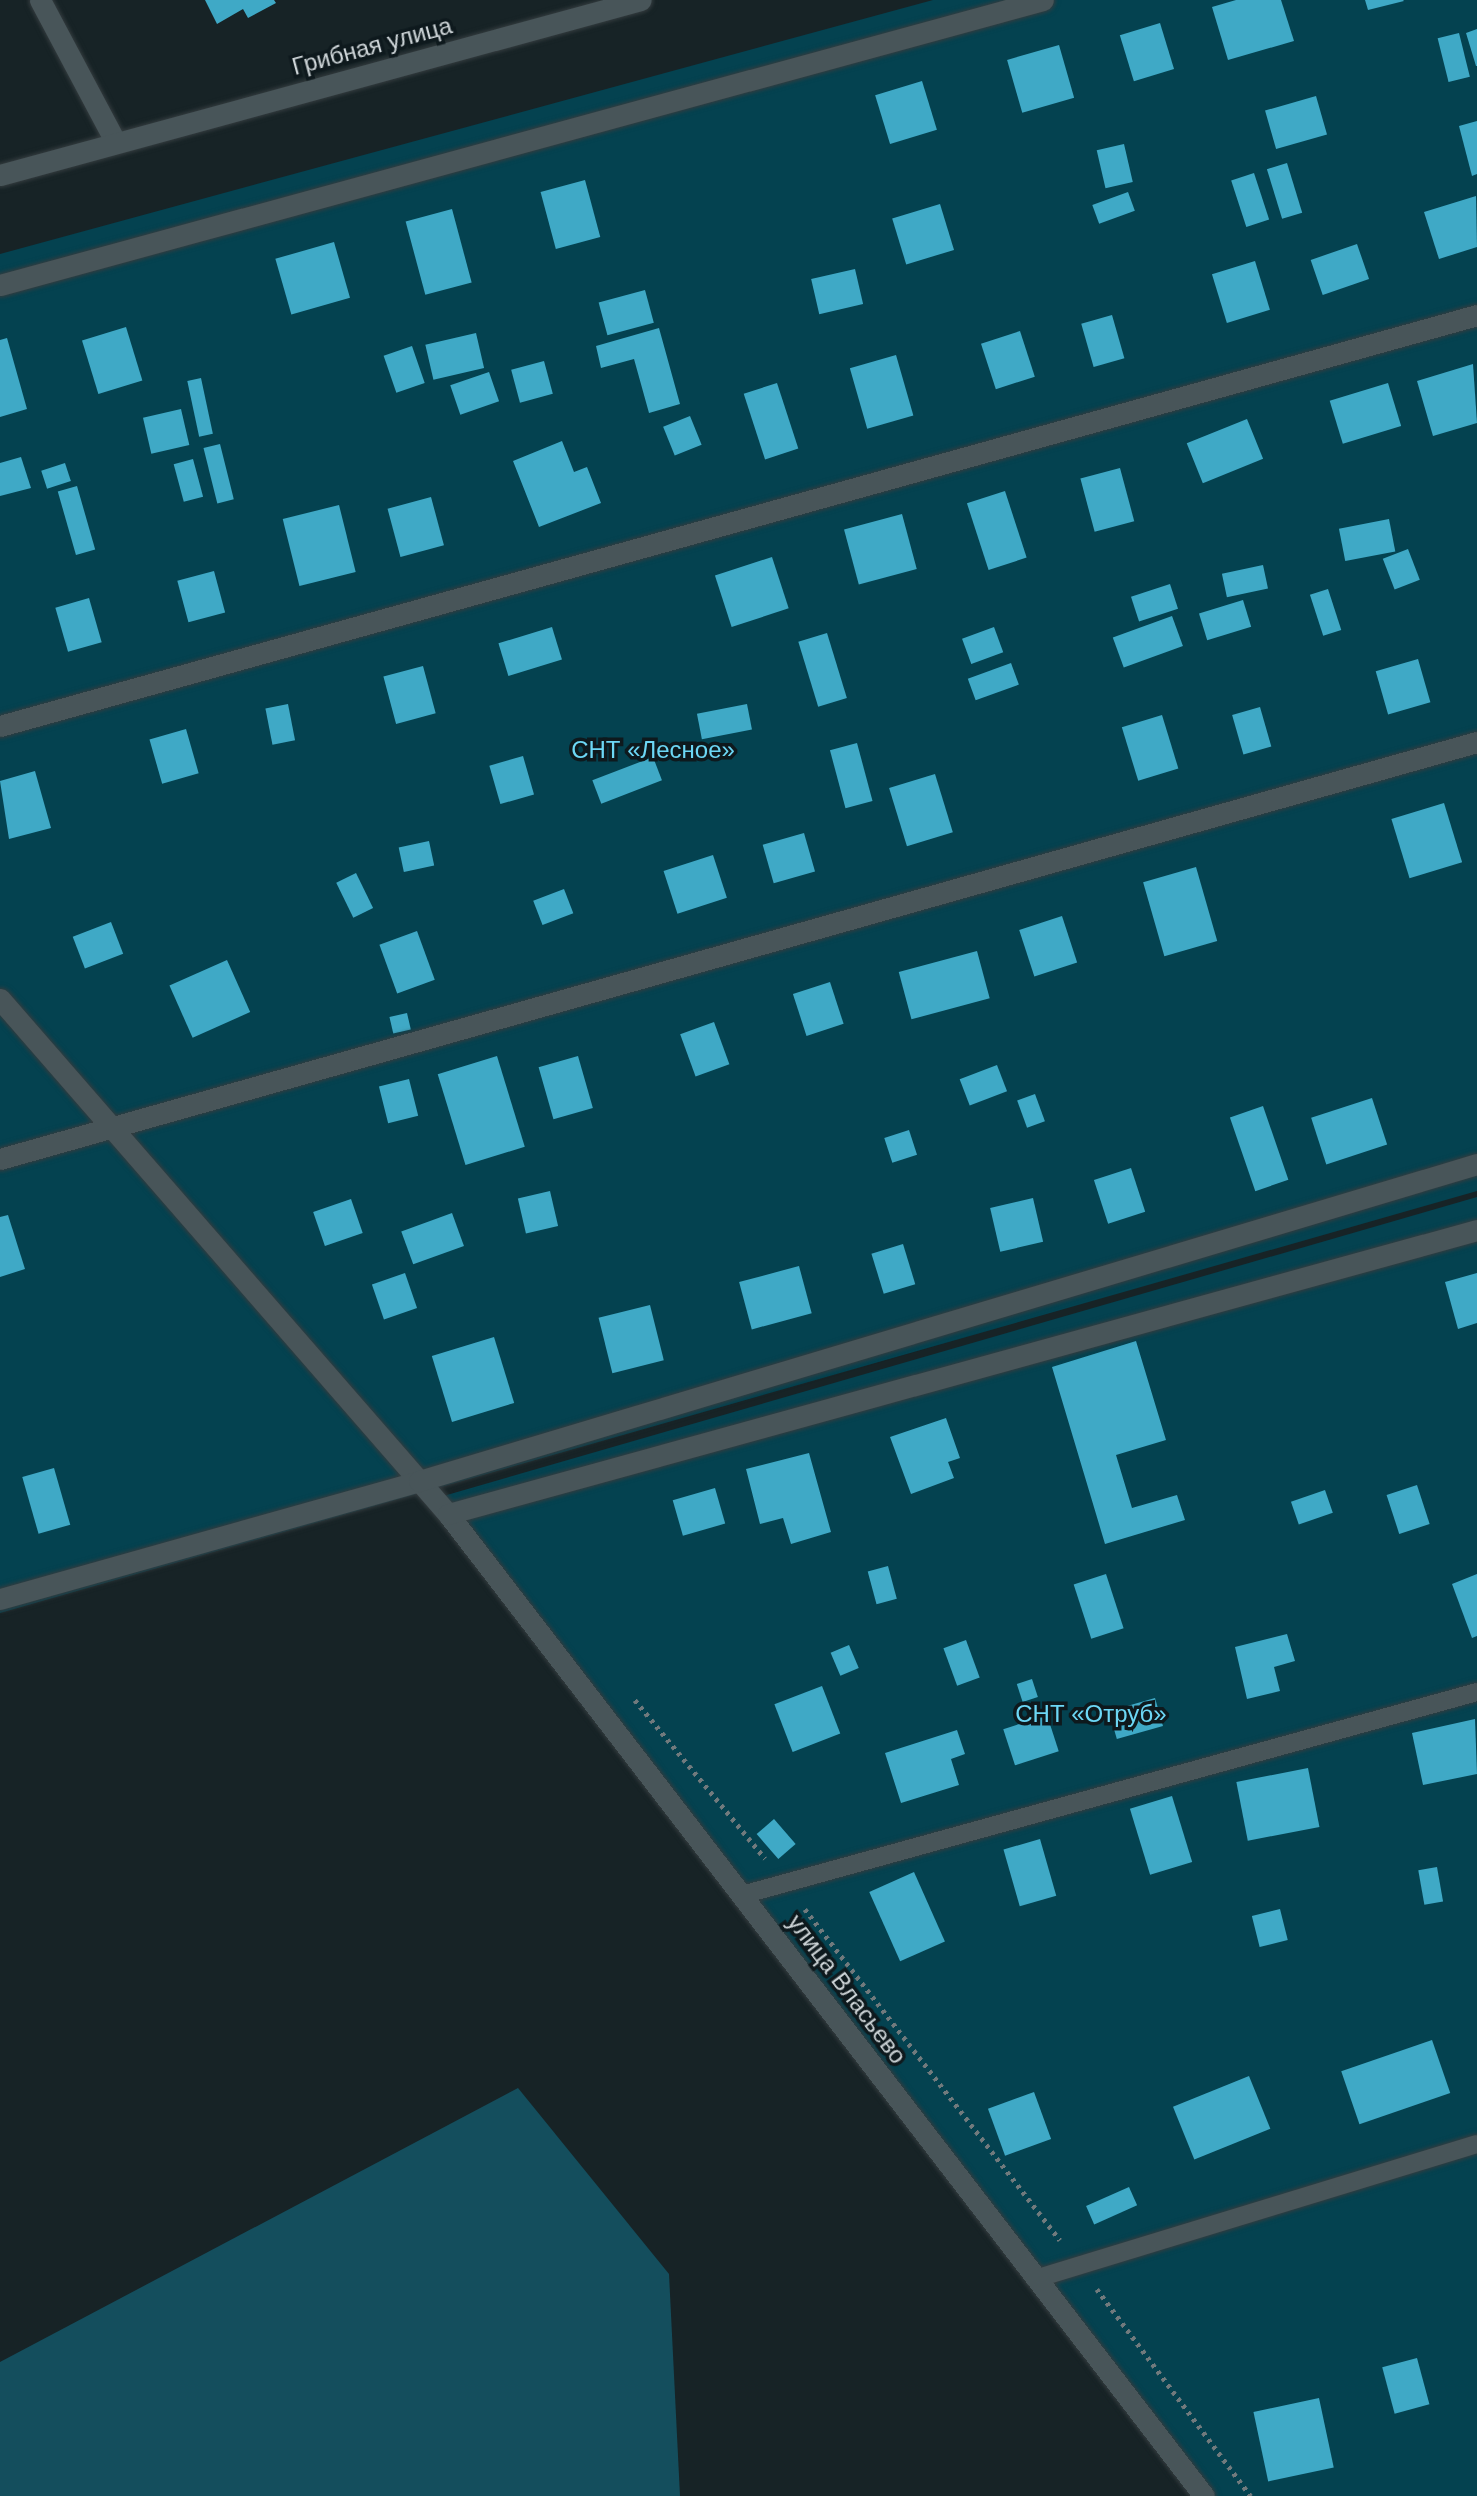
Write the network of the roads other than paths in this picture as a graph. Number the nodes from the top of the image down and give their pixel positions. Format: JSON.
{"nodes":[{"id":1,"x":40,"y":0,"type":"edge"},
{"id":2,"x":641,"y":0,"type":"edge"},
{"id":3,"x":1043,"y":0,"type":"edge"},
{"id":4,"x":116,"y":143,"type":"junction"},
{"id":5,"x":0,"y":174,"type":"edge"},
{"id":6,"x":0,"y":285,"type":"edge"},
{"id":7,"x":1477,"y":315,"type":"edge"},
{"id":8,"x":0,"y":726,"type":"edge"},
{"id":9,"x":1477,"y":742,"type":"edge"},
{"id":10,"x":0,"y":999,"type":"edge"},
{"id":11,"x":114,"y":1127,"type":"junction"},
{"id":12,"x":0,"y":1159,"type":"edge"},
{"id":13,"x":1477,"y":1164,"type":"edge"},
{"id":14,"x":1477,"y":1230,"type":"edge"},
{"id":15,"x":419,"y":1481,"type":"junction"},
{"id":16,"x":448,"y":1514,"type":"junction"},
{"id":17,"x":0,"y":1599,"type":"edge"},
{"id":18,"x":1477,"y":1692,"type":"edge"},
{"id":19,"x":742,"y":1895,"type":"junction"},
{"id":20,"x":1477,"y":2144,"type":"edge"},
{"id":21,"x":1035,"y":2279,"type":"junction"},
{"id":22,"x":1204,"y":2496,"type":"edge"}],
"edges":[{"from":1,"to":4,"type":"street"},
{"from":2,"to":4,"type":"street","name":"Грибная улица"},
{"from":3,"to":6,"type":"street"},
{"from":4,"to":5,"type":"street","name":"Грибная улица"},
{"from":7,"to":8,"type":"street"},
{"from":9,"to":11,"type":"street"},
{"from":10,"to":11,"type":"street","name":"улица Власьево"},
{"from":11,"to":12,"type":"street"},
{"from":11,"to":15,"type":"street","name":"улица Власьево"},
{"from":13,"to":15,"type":"street"},
{"from":14,"to":16,"type":"street"},
{"from":15,"to":16,"type":"street","name":"улица Власьево"},
{"from":15,"to":17,"type":"street"},
{"from":16,"to":19,"type":"street","name":"улица Власьево"},
{"from":18,"to":19,"type":"lane"},
{"from":19,"to":21,"type":"street","name":"улица Власьево"},
{"from":20,"to":21,"type":"lane"},
{"from":21,"to":22,"type":"street","name":"улица Власьево"}]}
